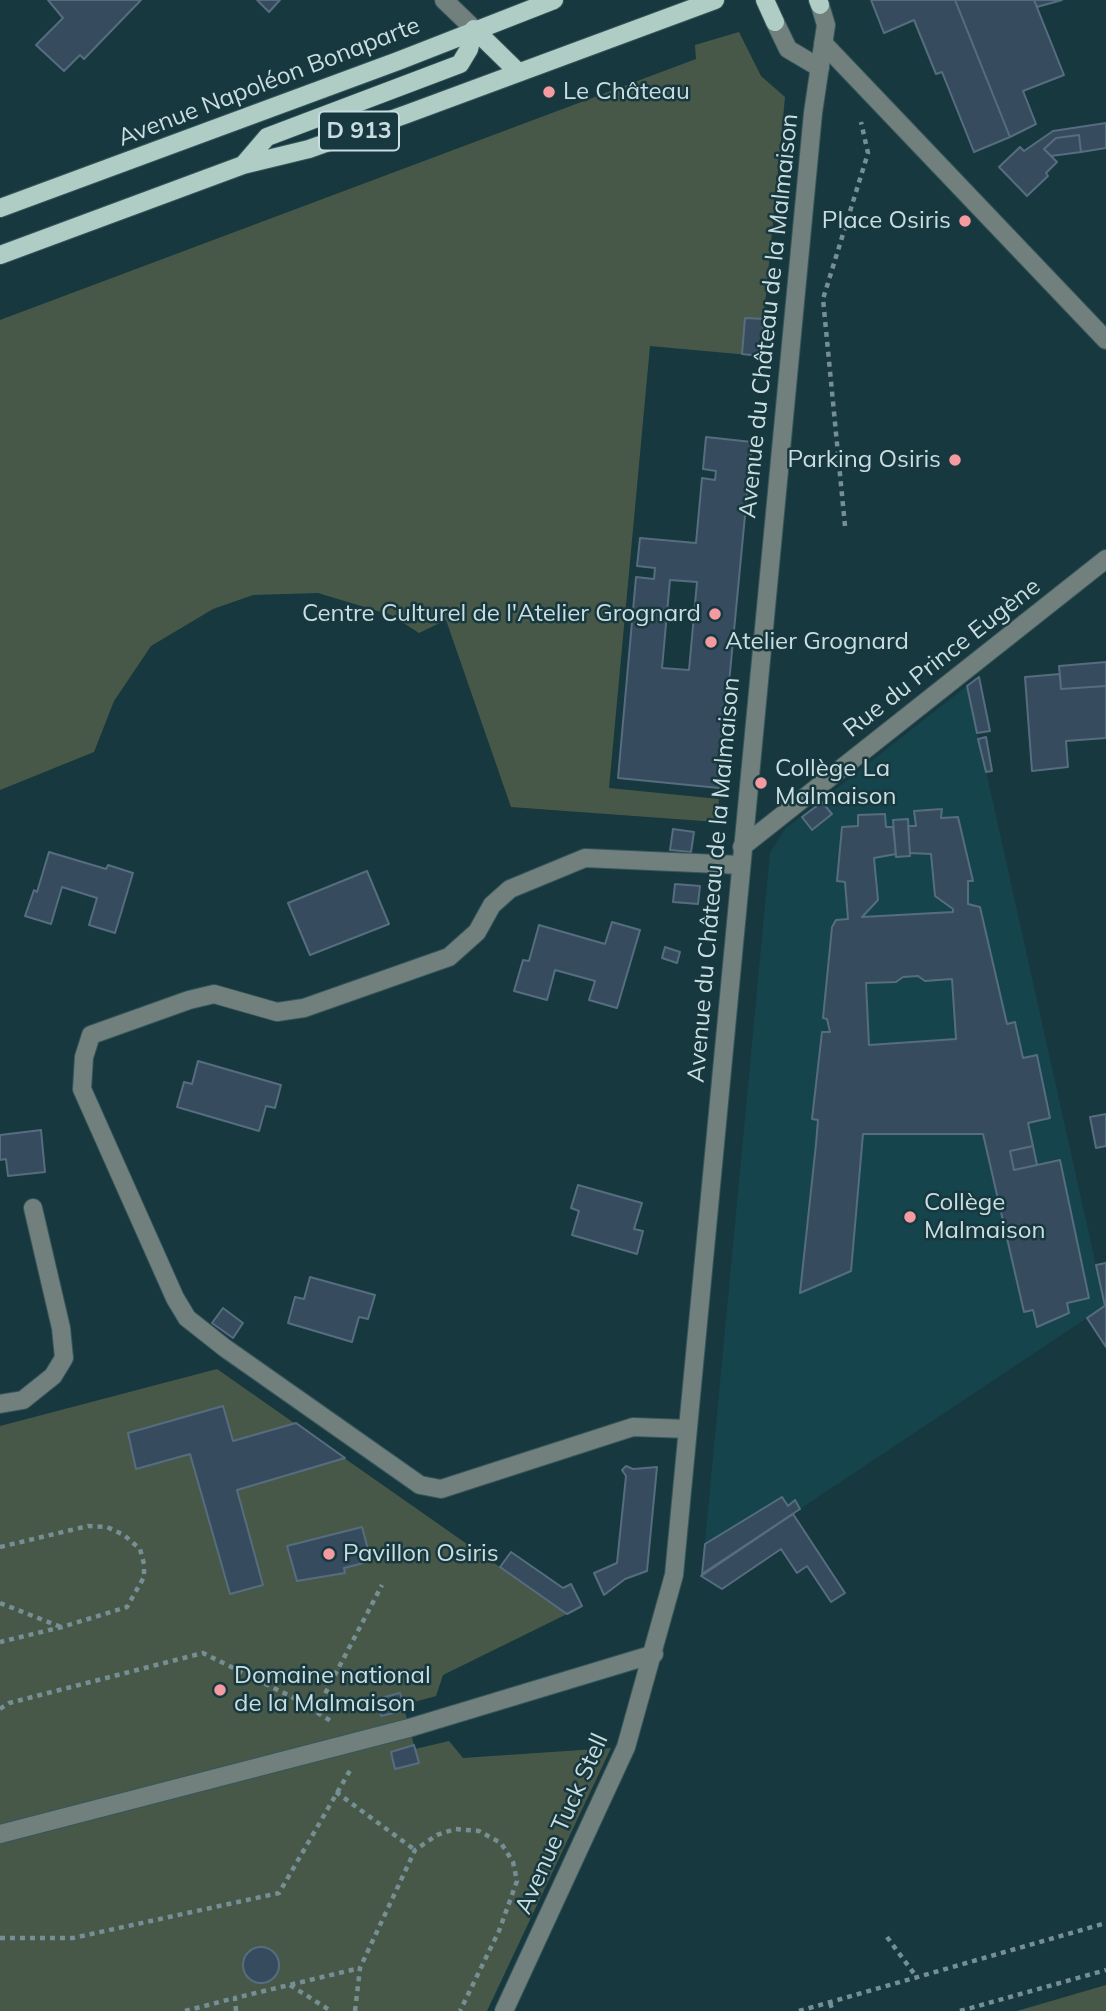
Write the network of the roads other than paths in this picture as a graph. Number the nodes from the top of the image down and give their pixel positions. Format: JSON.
{"nodes":[{"id":1,"x":444,"y":0,"type":"edge"},
{"id":2,"x":554,"y":0,"type":"edge"},
{"id":3,"x":715,"y":0,"type":"edge"},
{"id":4,"x":765,"y":0,"type":"edge"},
{"id":5,"x":819,"y":2,"type":"edge"},
{"id":6,"x":775,"y":22,"type":"joint"},
{"id":7,"x":474,"y":29,"type":"junction"},
{"id":8,"x":823,"y":43,"type":"junction"},
{"id":9,"x":820,"y":68,"type":"junction"},
{"id":10,"x":518,"y":72,"type":"junction"},
{"id":11,"x":243,"y":165,"type":"junction"},
{"id":12,"x":0,"y":208,"type":"edge"},
{"id":13,"x":0,"y":254,"type":"edge"},
{"id":14,"x":1106,"y":340,"type":"edge"},
{"id":15,"x":1106,"y":559,"type":"edge"},
{"id":16,"x":741,"y":856,"type":"junction"},
{"id":17,"x":33,"y":1208,"type":"dead end"},
{"id":18,"x":0,"y":1404,"type":"edge"},
{"id":19,"x":687,"y":1429,"type":"junction"},
{"id":20,"x":654,"y":1654,"type":"junction"},
{"id":21,"x":0,"y":1834,"type":"edge"},
{"id":22,"x":504,"y":2011,"type":"edge"}],
"edges":[{"from":1,"to":7,"type":"street"},
{"from":2,"to":7,"type":"main road","name":"Avenue Napoléon Bonaparte","number":"D 913"},
{"from":3,"to":10,"type":"main road","number":"D 913"},
{"from":4,"to":6,"type":"main road"},
{"from":5,"to":8,"type":"street","name":"Avenue du Château de la Malmaison"},
{"from":6,"to":9,"type":"street"},
{"from":7,"to":10,"type":"main road"},
{"from":7,"to":11,"type":"main road","number":"D 913"},
{"from":7,"to":12,"type":"main road","name":"Avenue Napoléon Bonaparte","number":"D 913"},
{"from":8,"to":9,"type":"street","name":"Avenue du Château de la Malmaison"},
{"from":8,"to":14,"type":"street"},
{"from":9,"to":16,"type":"street","name":"Avenue du Château de la Malmaison"},
{"from":10,"to":11,"type":"main road","number":"D 913"},
{"from":11,"to":13,"type":"main road","number":"D 913"},
{"from":15,"to":16,"type":"street","name":"Rue du Prince Eugène"},
{"from":16,"to":19,"type":"street","name":"Avenue du Château de la Malmaison"},
{"from":16,"to":19,"type":"street"},
{"from":17,"to":18,"type":"street"},
{"from":19,"to":20,"type":"street","name":"Avenue du Château de la Malmaison"},
{"from":20,"to":21,"type":"street"},
{"from":20,"to":22,"type":"street","name":"Avenue Tuck Stell"}]}
